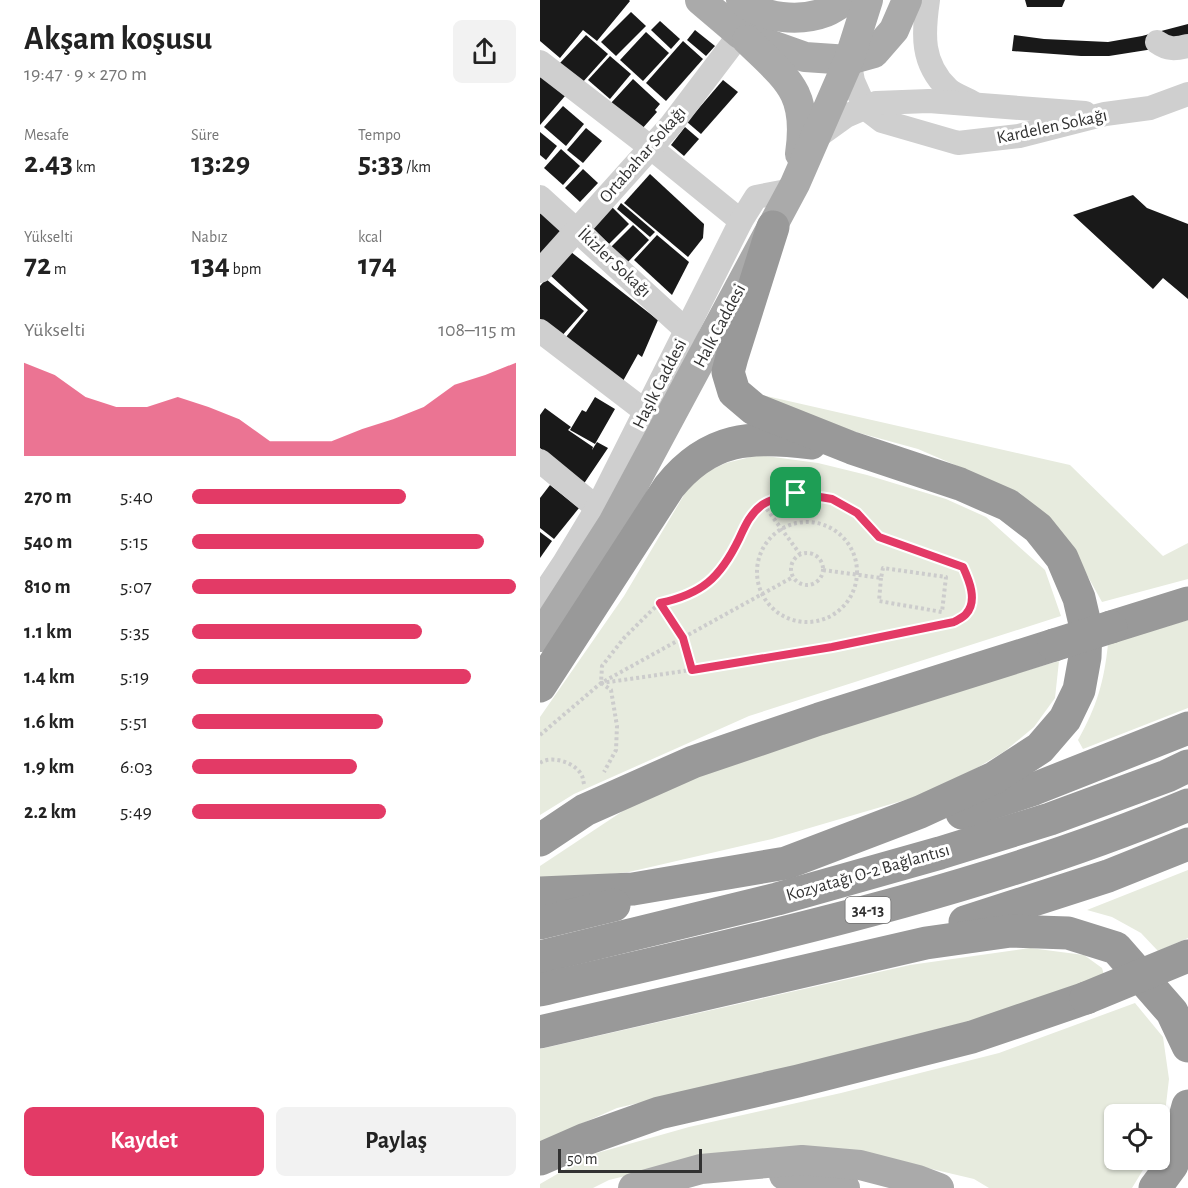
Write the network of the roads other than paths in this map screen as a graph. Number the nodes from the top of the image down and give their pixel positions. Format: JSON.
{"nodes":[{"id":1,"x":700,"y":0,"type":"edge"},
{"id":2,"x":741,"y":0,"type":"edge"},
{"id":3,"x":846,"y":0,"type":"edge"},
{"id":4,"x":868,"y":0,"type":"edge"},
{"id":5,"x":907,"y":0,"type":"edge"},
{"id":6,"x":928,"y":0,"type":"edge"},
{"id":7,"x":740,"y":34,"type":"junction"},
{"id":8,"x":1157,"y":42,"type":"dead end"},
{"id":9,"x":1188,"y":45,"type":"edge"},
{"id":10,"x":849,"y":60,"type":"junction"},
{"id":11,"x":540,"y":62,"type":"edge"},
{"id":12,"x":1188,"y":94,"type":"edge"},
{"id":13,"x":975,"y":104,"type":"junction"},
{"id":14,"x":865,"y":108,"type":"junction"},
{"id":15,"x":1105,"y":114,"type":"junction"},
{"id":16,"x":814,"y":139,"type":"junction"},
{"id":17,"x":650,"y":147,"type":"junction"},
{"id":18,"x":794,"y":187,"type":"junction"},
{"id":19,"x":540,"y":197,"type":"edge"},
{"id":20,"x":741,"y":221,"type":"junction"},
{"id":21,"x":772,"y":227,"type":"junction"},
{"id":22,"x":579,"y":230,"type":"junction"},
{"id":23,"x":540,"y":271,"type":"edge"},
{"id":24,"x":540,"y":331,"type":"edge"},
{"id":25,"x":687,"y":331,"type":"junction"},
{"id":26,"x":646,"y":412,"type":"junction"},
{"id":27,"x":852,"y":448,"type":"junction"},
{"id":28,"x":540,"y":461,"type":"edge"},
{"id":29,"x":597,"y":508,"type":"junction"},
{"id":30,"x":541,"y":597,"type":"edge"},
{"id":31,"x":1188,"y":603,"type":"edge"},
{"id":32,"x":540,"y":636,"type":"edge"},
{"id":33,"x":540,"y":686,"type":"edge"},
{"id":34,"x":1188,"y":728,"type":"edge"},
{"id":35,"x":1188,"y":766,"type":"edge"},
{"id":36,"x":1188,"y":805,"type":"edge"},
{"id":37,"x":540,"y":840,"type":"edge"},
{"id":38,"x":1188,"y":844,"type":"edge"},
{"id":39,"x":786,"y":862,"type":"junction"},
{"id":40,"x":540,"y":894,"type":"edge"},
{"id":41,"x":540,"y":923,"type":"edge"},
{"id":42,"x":1188,"y":956,"type":"edge"},
{"id":43,"x":540,"y":957,"type":"edge"},
{"id":44,"x":540,"y":990,"type":"edge"},
{"id":45,"x":635,"y":1010,"type":"junction"},
{"id":46,"x":540,"y":1032,"type":"edge"},
{"id":47,"x":1188,"y":1046,"type":"edge"},
{"id":48,"x":1188,"y":1106,"type":"edge"},
{"id":49,"x":540,"y":1159,"type":"edge"},
{"id":50,"x":743,"y":1166,"type":"junction"},
{"id":51,"x":633,"y":1188,"type":"edge"},
{"id":52,"x":845,"y":1188,"type":"edge"},
{"id":53,"x":939,"y":1188,"type":"edge"},
{"id":54,"x":1155,"y":1188,"type":"edge"}],
"edges":[{"from":1,"to":7,"type":"main road"},
{"from":2,"to":3,"type":"main road"},
{"from":4,"to":10,"type":"main road","name":"Halk Caddesi"},
{"from":5,"to":10,"type":"main road"},
{"from":6,"to":13,"type":"street"},
{"from":7,"to":10,"type":"main road"},
{"from":7,"to":17,"type":"street","name":"Ortabahar Sokağı"},
{"from":7,"to":18,"type":"main road"},
{"from":8,"to":9,"type":"street"},
{"from":10,"to":14,"type":"street"},
{"from":10,"to":16,"type":"main road","name":"Halk Caddesi"},
{"from":11,"to":17,"type":"street"},
{"from":12,"to":15,"type":"street","name":"Kardelen Sokağı"},
{"from":13,"to":14,"type":"street"},
{"from":13,"to":15,"type":"street"},
{"from":14,"to":15,"type":"street","name":"Kardelen Sokağı"},
{"from":14,"to":16,"type":"street"},
{"from":16,"to":18,"type":"main road","name":"Halk Caddesi"},
{"from":17,"to":20,"type":"street"},
{"from":17,"to":22,"type":"street","name":"Ortabahar Sokağı"},
{"from":18,"to":20,"type":"street","name":"Haşlk Caddesi"},
{"from":18,"to":21,"type":"main road","name":"Halk Caddesi"},
{"from":19,"to":22,"type":"street","name":"İkizler Sokağı"},
{"from":20,"to":25,"type":"street","name":"Haşlk Caddesi"},
{"from":21,"to":27,"type":"highway"},
{"from":21,"to":32,"type":"main road","name":"Halk Caddesi"},
{"from":22,"to":23,"type":"street","name":"Ortabahar Sokağı"},
{"from":22,"to":25,"type":"street","name":"İkizler Sokağı"},
{"from":24,"to":26,"type":"street"},
{"from":25,"to":26,"type":"street","name":"Haşlk Caddesi"},
{"from":26,"to":29,"type":"street","name":"Haşlk Caddesi"},
{"from":27,"to":33,"type":"highway"},
{"from":27,"to":39,"type":"highway"},
{"from":28,"to":29,"type":"street"},
{"from":29,"to":30,"type":"street","name":"Haşlk Caddesi"},
{"from":31,"to":37,"type":"highway","bridge":true},
{"from":34,"to":39,"type":"highway"},
{"from":35,"to":43,"type":"highway","name":"Kozyatağı O-2 Bağlantısı","number":"34-13"},
{"from":36,"to":44,"type":"highway","name":"Kozyatağı O-2 Bağlantısı","number":"34-13"},
{"from":38,"to":45,"type":"highway"},
{"from":39,"to":40,"type":"highway"},
{"from":39,"to":41,"type":"highway"},
{"from":42,"to":49,"type":"highway","bridge":true},
{"from":45,"to":46,"type":"highway"},
{"from":45,"to":47,"type":"highway"},
{"from":48,"to":54,"type":"highway"},
{"from":50,"to":51,"type":"main road"},
{"from":50,"to":52,"type":"main road"},
{"from":50,"to":53,"type":"main road"}]}
